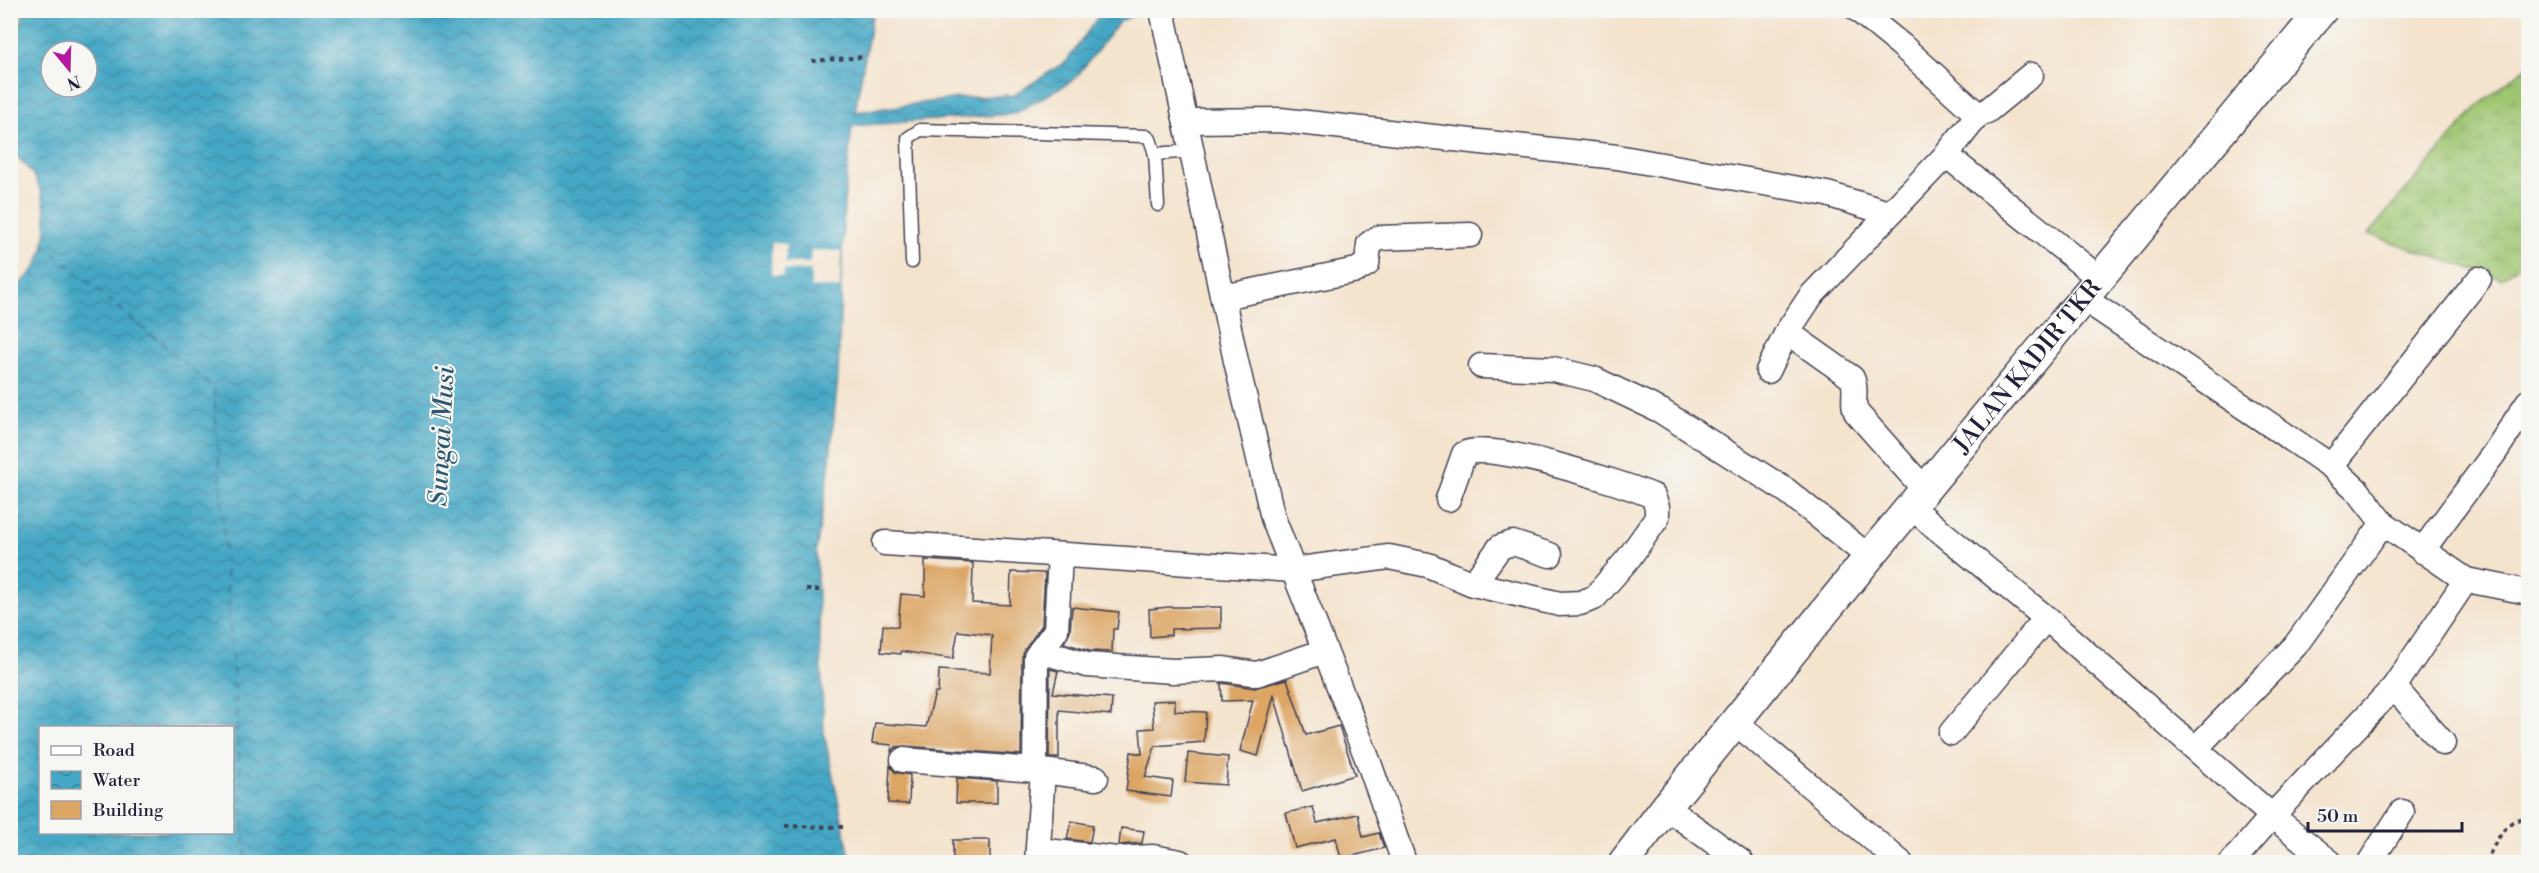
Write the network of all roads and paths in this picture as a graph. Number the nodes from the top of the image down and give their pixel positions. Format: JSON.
{"nodes":[{"id":1,"x":1858,"y":10,"type":"edge"},
{"id":2,"x":2322,"y":10,"type":"edge"},
{"id":3,"x":1162,"y":12,"type":"edge"},
{"id":4,"x":864,"y":57,"type":"dead end"},
{"id":5,"x":812,"y":62,"type":"dead end"},
{"id":6,"x":2031,"y":75,"type":"dead end"},
{"id":7,"x":1978,"y":115,"type":"junction"},
{"id":8,"x":1186,"y":121,"type":"junction"},
{"id":9,"x":1191,"y":148,"type":"junction"},
{"id":10,"x":1155,"y":154,"type":"junction"},
{"id":11,"x":1946,"y":155,"type":"junction"},
{"id":12,"x":1158,"y":205,"type":"dead end"},
{"id":13,"x":1888,"y":213,"type":"junction"},
{"id":14,"x":1470,"y":235,"type":"dead end"},
{"id":15,"x":912,"y":262,"type":"dead end"},
{"id":16,"x":2479,"y":279,"type":"dead end"},
{"id":17,"x":2091,"y":288,"type":"junction"},
{"id":18,"x":1223,"y":297,"type":"junction"},
{"id":19,"x":1787,"y":332,"type":"junction"},
{"id":20,"x":1481,"y":366,"type":"dead end"},
{"id":21,"x":1768,"y":371,"type":"dead end"},
{"id":22,"x":2529,"y":402,"type":"edge"},
{"id":23,"x":2331,"y":466,"type":"junction"},
{"id":24,"x":1448,"y":499,"type":"dead end"},
{"id":25,"x":1918,"y":499,"type":"junction"},
{"id":26,"x":2383,"y":524,"type":"junction"},
{"id":27,"x":885,"y":543,"type":"dead end"},
{"id":28,"x":2422,"y":552,"type":"junction"},
{"id":29,"x":1060,"y":555,"type":"junction"},
{"id":30,"x":1550,"y":555,"type":"dead end"},
{"id":31,"x":1869,"y":557,"type":"junction"},
{"id":32,"x":1293,"y":570,"type":"junction"},
{"id":33,"x":2466,"y":580,"type":"junction"},
{"id":34,"x":1473,"y":584,"type":"junction"},
{"id":35,"x":806,"y":590,"type":"dead end"},
{"id":36,"x":819,"y":590,"type":"dead end"},
{"id":37,"x":2529,"y":592,"type":"edge"},
{"id":38,"x":2046,"y":618,"type":"junction"},
{"id":39,"x":1040,"y":651,"type":"junction"},
{"id":40,"x":1325,"y":651,"type":"junction"},
{"id":41,"x":2394,"y":687,"type":"junction"},
{"id":42,"x":1736,"y":723,"type":"junction"},
{"id":43,"x":1951,"y":733,"type":"dead end"},
{"id":44,"x":2443,"y":743,"type":"dead end"},
{"id":45,"x":2196,"y":748,"type":"junction"},
{"id":46,"x":903,"y":760,"type":"dead end"},
{"id":47,"x":1039,"y":770,"type":"junction"},
{"id":48,"x":1095,"y":778,"type":"dead end"},
{"id":49,"x":1666,"y":807,"type":"junction"},
{"id":50,"x":2402,"y":812,"type":"dead end"},
{"id":51,"x":2271,"y":816,"type":"junction"},
{"id":52,"x":2529,"y":820,"type":"edge"},
{"id":53,"x":785,"y":826,"type":"dead end"},
{"id":54,"x":843,"y":826,"type":"dead end"},
{"id":55,"x":1037,"y":856,"type":"edge"},
{"id":56,"x":1180,"y":862,"type":"edge"},
{"id":57,"x":1404,"y":862,"type":"edge"},
{"id":58,"x":1624,"y":862,"type":"edge"},
{"id":59,"x":1741,"y":862,"type":"edge"},
{"id":60,"x":1900,"y":862,"type":"edge"},
{"id":61,"x":2232,"y":862,"type":"edge"},
{"id":62,"x":2330,"y":862,"type":"edge"},
{"id":63,"x":2370,"y":862,"type":"edge"},
{"id":64,"x":2485,"y":862,"type":"edge"}],
"edges":[{"from":1,"to":7,"type":"street"},
{"from":2,"to":17,"type":"street","name":"JALAN KADIR TKR"},
{"from":3,"to":8,"type":"street"},
{"from":4,"to":5,"type":"path"},
{"from":6,"to":7,"type":"street"},
{"from":7,"to":11,"type":"street"},
{"from":8,"to":9,"type":"street"},
{"from":8,"to":13,"type":"street"},
{"from":9,"to":10,"type":"lane"},
{"from":9,"to":18,"type":"street"},
{"from":10,"to":12,"type":"lane"},
{"from":10,"to":15,"type":"lane"},
{"from":11,"to":13,"type":"street"},
{"from":11,"to":17,"type":"street"},
{"from":13,"to":19,"type":"street"},
{"from":14,"to":18,"type":"street"},
{"from":16,"to":23,"type":"street"},
{"from":17,"to":23,"type":"street"},
{"from":17,"to":25,"type":"street","name":"JALAN KADIR TKR"},
{"from":18,"to":32,"type":"street"},
{"from":19,"to":21,"type":"street"},
{"from":19,"to":25,"type":"street"},
{"from":20,"to":31,"type":"street"},
{"from":22,"to":28,"type":"street"},
{"from":23,"to":26,"type":"street"},
{"from":24,"to":34,"type":"street"},
{"from":25,"to":31,"type":"street","name":"JALAN KADIR TKR"},
{"from":25,"to":38,"type":"street"},
{"from":26,"to":28,"type":"street"},
{"from":26,"to":45,"type":"street"},
{"from":27,"to":29,"type":"street"},
{"from":28,"to":33,"type":"street"},
{"from":29,"to":32,"type":"street"},
{"from":29,"to":39,"type":"street"},
{"from":30,"to":34,"type":"street"},
{"from":31,"to":42,"type":"street","name":"JALAN KADIR TKR"},
{"from":32,"to":34,"type":"street"},
{"from":32,"to":40,"type":"street"},
{"from":33,"to":37,"type":"street"},
{"from":33,"to":41,"type":"street"},
{"from":35,"to":36,"type":"path"},
{"from":38,"to":43,"type":"street"},
{"from":38,"to":45,"type":"street"},
{"from":39,"to":40,"type":"street"},
{"from":39,"to":47,"type":"street"},
{"from":40,"to":57,"type":"street"},
{"from":41,"to":44,"type":"street"},
{"from":41,"to":51,"type":"street"},
{"from":42,"to":49,"type":"street","name":"JALAN KADIR TKR"},
{"from":42,"to":60,"type":"street"},
{"from":45,"to":51,"type":"street"},
{"from":46,"to":47,"type":"street"},
{"from":47,"to":48,"type":"street"},
{"from":47,"to":55,"type":"street"},
{"from":49,"to":58,"type":"street","name":"JALAN KADIR TKR"},
{"from":49,"to":59,"type":"street"},
{"from":50,"to":63,"type":"street"},
{"from":51,"to":61,"type":"street"},
{"from":51,"to":62,"type":"street"},
{"from":52,"to":64,"type":"path"},
{"from":53,"to":54,"type":"path"},
{"from":55,"to":56,"type":"street"}]}
